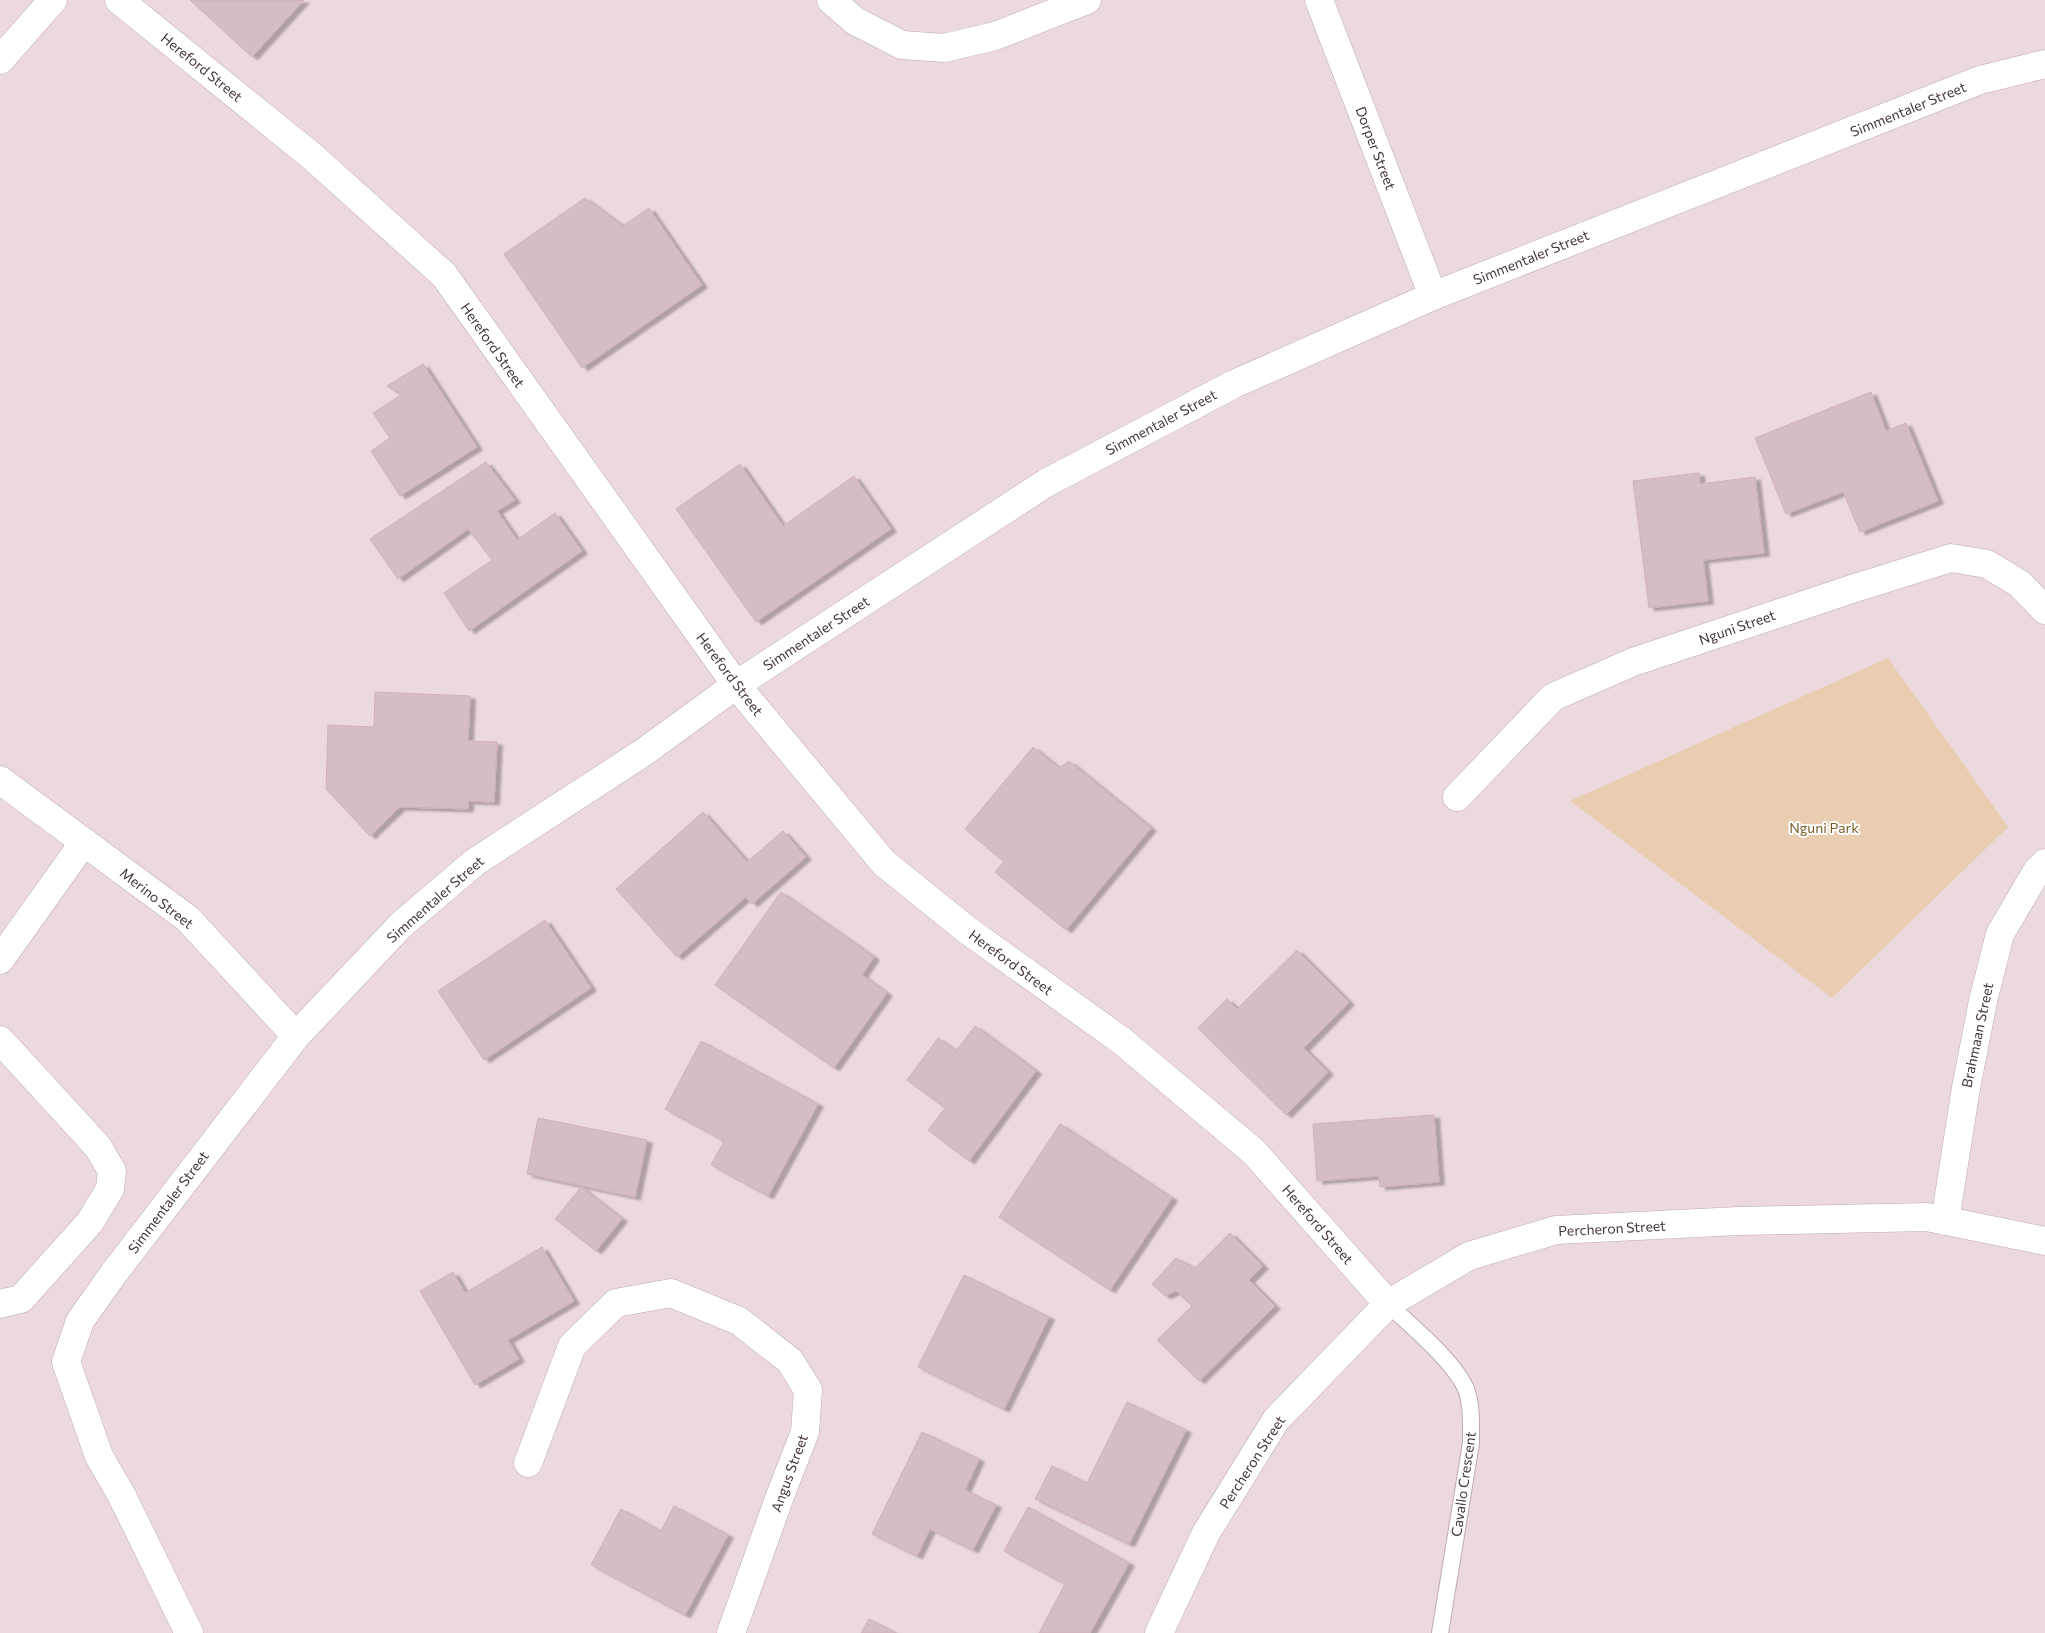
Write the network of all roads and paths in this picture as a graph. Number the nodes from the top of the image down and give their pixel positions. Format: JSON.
{"nodes":[{"id":1,"x":53,"y":0,"type":"edge"},
{"id":2,"x":119,"y":0,"type":"edge"},
{"id":3,"x":831,"y":0,"type":"edge"},
{"id":4,"x":1087,"y":0,"type":"edge"},
{"id":5,"x":1319,"y":0,"type":"edge"},
{"id":6,"x":0,"y":60,"type":"edge"},
{"id":7,"x":2045,"y":64,"type":"edge"},
{"id":8,"x":1433,"y":296,"type":"junction"},
{"id":9,"x":2045,"y":610,"type":"edge"},
{"id":10,"x":736,"y":685,"type":"junction"},
{"id":11,"x":0,"y":780,"type":"edge"},
{"id":12,"x":1457,"y":797,"type":"dead end"},
{"id":13,"x":84,"y":842,"type":"junction"},
{"id":14,"x":2045,"y":863,"type":"edge"},
{"id":15,"x":0,"y":960,"type":"edge"},
{"id":16,"x":296,"y":1036,"type":"junction"},
{"id":17,"x":0,"y":1040,"type":"edge"},
{"id":18,"x":1945,"y":1221,"type":"junction"},
{"id":19,"x":2045,"y":1241,"type":"edge"},
{"id":20,"x":0,"y":1304,"type":"edge"},
{"id":21,"x":1388,"y":1304,"type":"junction"},
{"id":22,"x":528,"y":1463,"type":"dead end"},
{"id":23,"x":189,"y":1633,"type":"edge"},
{"id":24,"x":731,"y":1633,"type":"edge"},
{"id":25,"x":1159,"y":1633,"type":"edge"},
{"id":26,"x":1440,"y":1633,"type":"edge"}],
"edges":[{"from":1,"to":6,"type":"street"},
{"from":2,"to":10,"type":"street","name":"Hereford Street"},
{"from":3,"to":4,"type":"street"},
{"from":5,"to":8,"type":"street","name":"Dorper Street"},
{"from":7,"to":8,"type":"street","name":"Simmentaler Street"},
{"from":8,"to":10,"type":"street","name":"Simmentaler Street"},
{"from":9,"to":12,"type":"street","name":"Nguni Street"},
{"from":10,"to":16,"type":"street","name":"Simmentaler Street"},
{"from":10,"to":21,"type":"street","name":"Hereford Street"},
{"from":11,"to":13,"type":"street","name":"Merino Street"},
{"from":13,"to":15,"type":"street"},
{"from":13,"to":16,"type":"street","name":"Merino Street"},
{"from":14,"to":18,"type":"street","name":"Brahmaan Street"},
{"from":16,"to":23,"type":"street","name":"Simmentaler Street"},
{"from":17,"to":20,"type":"street"},
{"from":18,"to":19,"type":"street","name":"Percheron Street"},
{"from":18,"to":21,"type":"street","name":"Percheron Street"},
{"from":21,"to":25,"type":"street","name":"Percheron Street"},
{"from":21,"to":26,"type":"lane","name":"Cavallo Crescent"},
{"from":22,"to":24,"type":"street","name":"Angus Street"}]}
